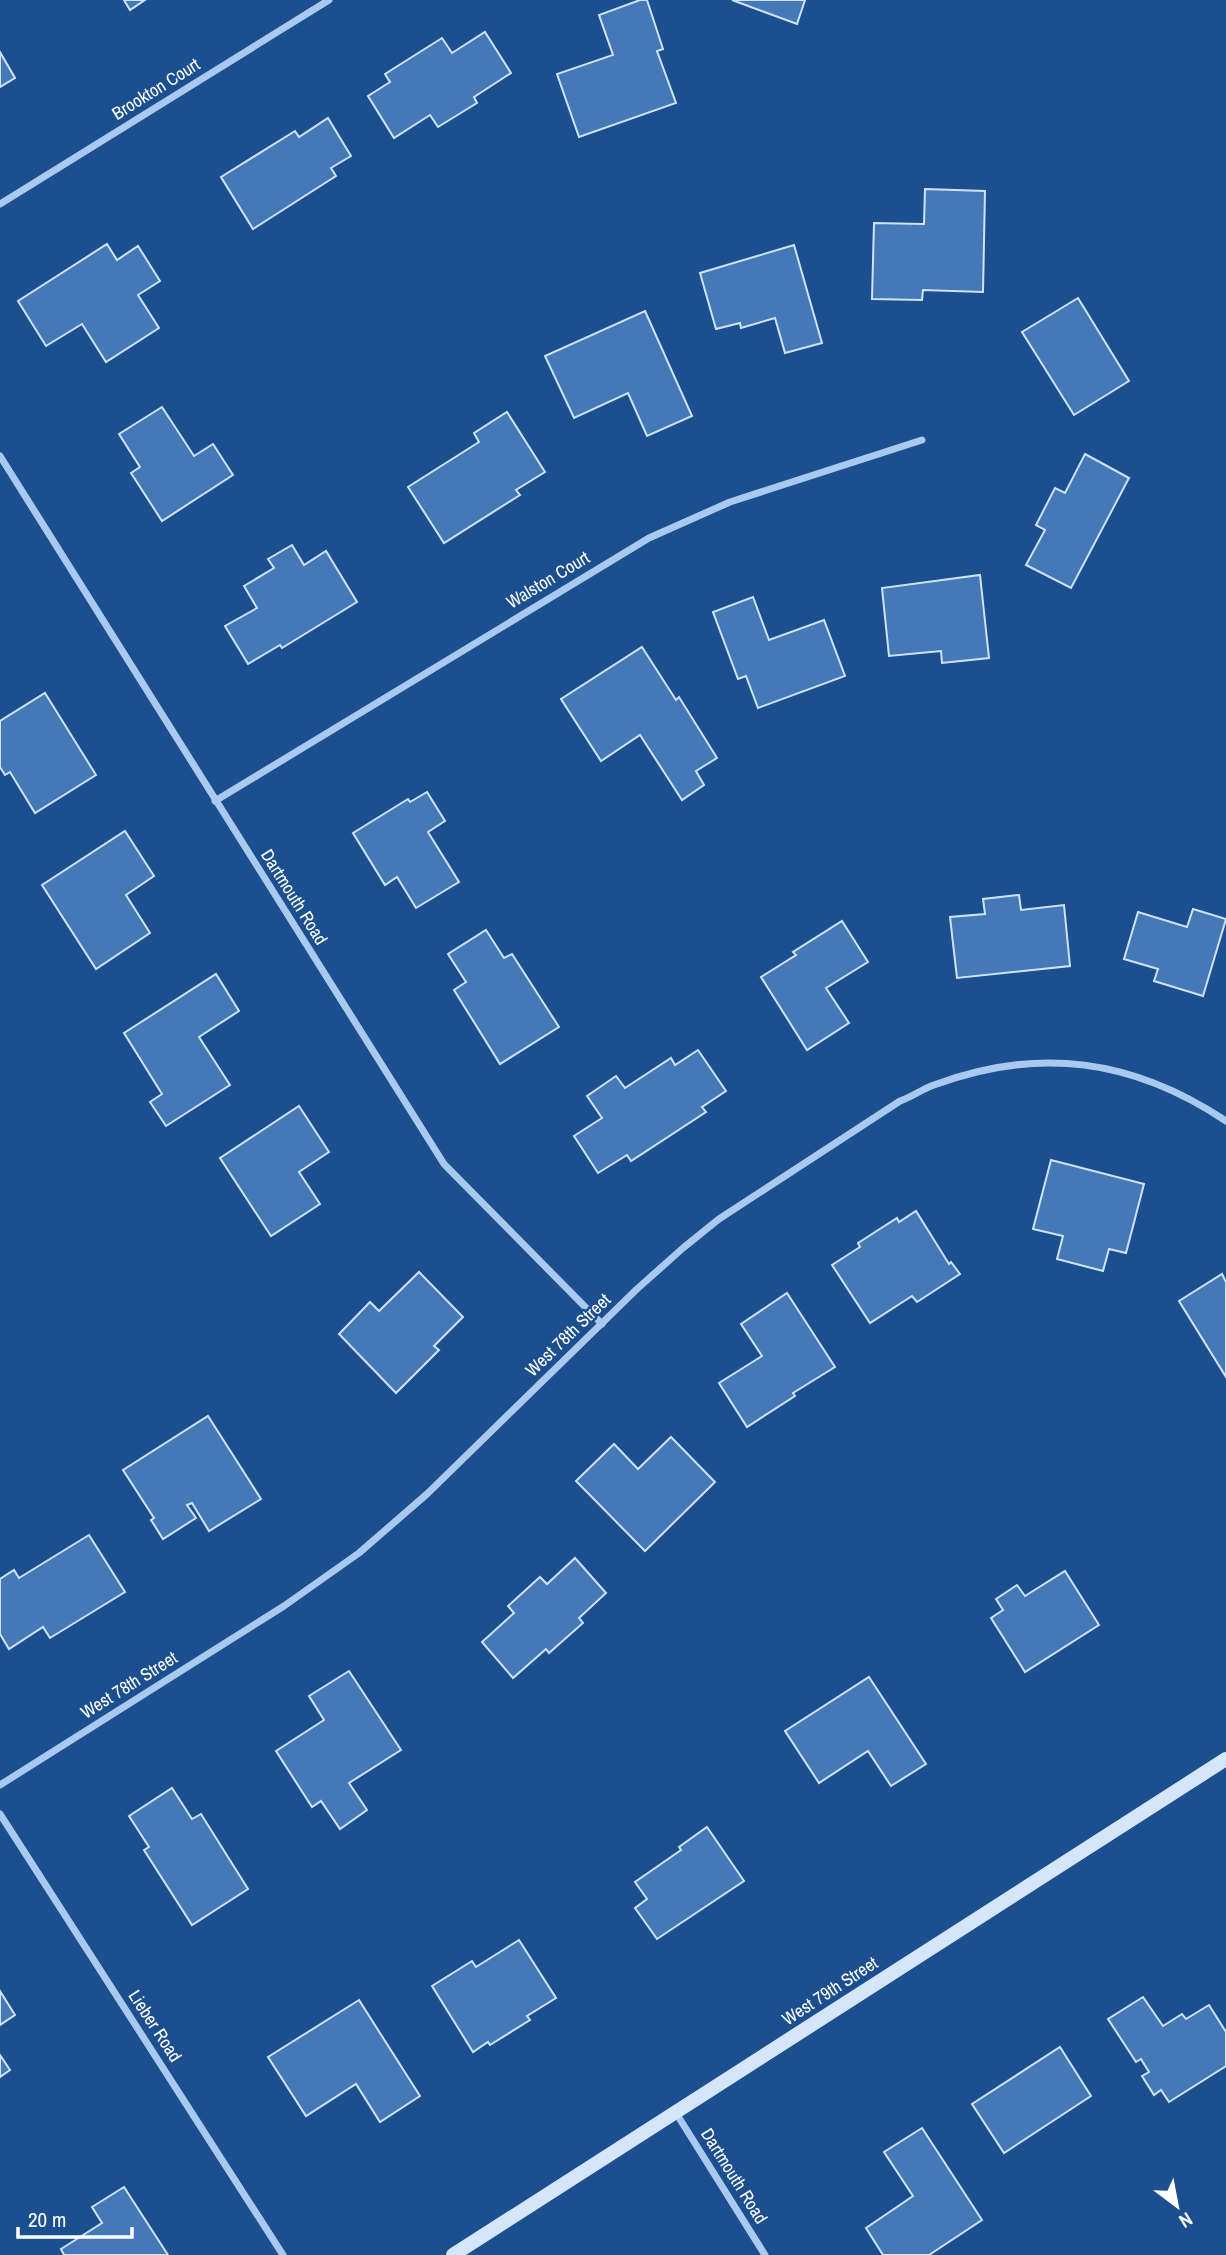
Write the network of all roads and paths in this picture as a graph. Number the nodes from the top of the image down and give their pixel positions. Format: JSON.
{"nodes":[{"id":1,"x":329,"y":0,"type":"edge"},
{"id":2,"x":0,"y":204,"type":"edge"},
{"id":3,"x":922,"y":440,"type":"dead end"},
{"id":4,"x":0,"y":456,"type":"edge"},
{"id":5,"x":215,"y":801,"type":"junction"},
{"id":6,"x":1226,"y":1121,"type":"edge"},
{"id":7,"x":602,"y":1324,"type":"junction"},
{"id":8,"x":1226,"y":1759,"type":"edge"},
{"id":9,"x":0,"y":1785,"type":"edge"},
{"id":10,"x":0,"y":1814,"type":"edge"},
{"id":11,"x":676,"y":2113,"type":"junction"},
{"id":12,"x":283,"y":2255,"type":"edge"},
{"id":13,"x":453,"y":2255,"type":"edge"},
{"id":14,"x":765,"y":2255,"type":"edge"}],
"edges":[{"from":1,"to":2,"type":"street","name":"Brookton Court"},
{"from":3,"to":5,"type":"street","name":"Walston Court"},
{"from":4,"to":5,"type":"street","name":"Dartmouth Road"},
{"from":5,"to":7,"type":"street","name":"Dartmouth Road"},
{"from":6,"to":7,"type":"street","name":"West 78th Street"},
{"from":7,"to":9,"type":"street","name":"West 78th Street"},
{"from":8,"to":11,"type":"main road","name":"West 79th Street"},
{"from":10,"to":12,"type":"street","name":"Lieber Road"},
{"from":11,"to":13,"type":"main road","name":"West 79th Street"},
{"from":11,"to":14,"type":"street","name":"Dartmouth Road"}]}
